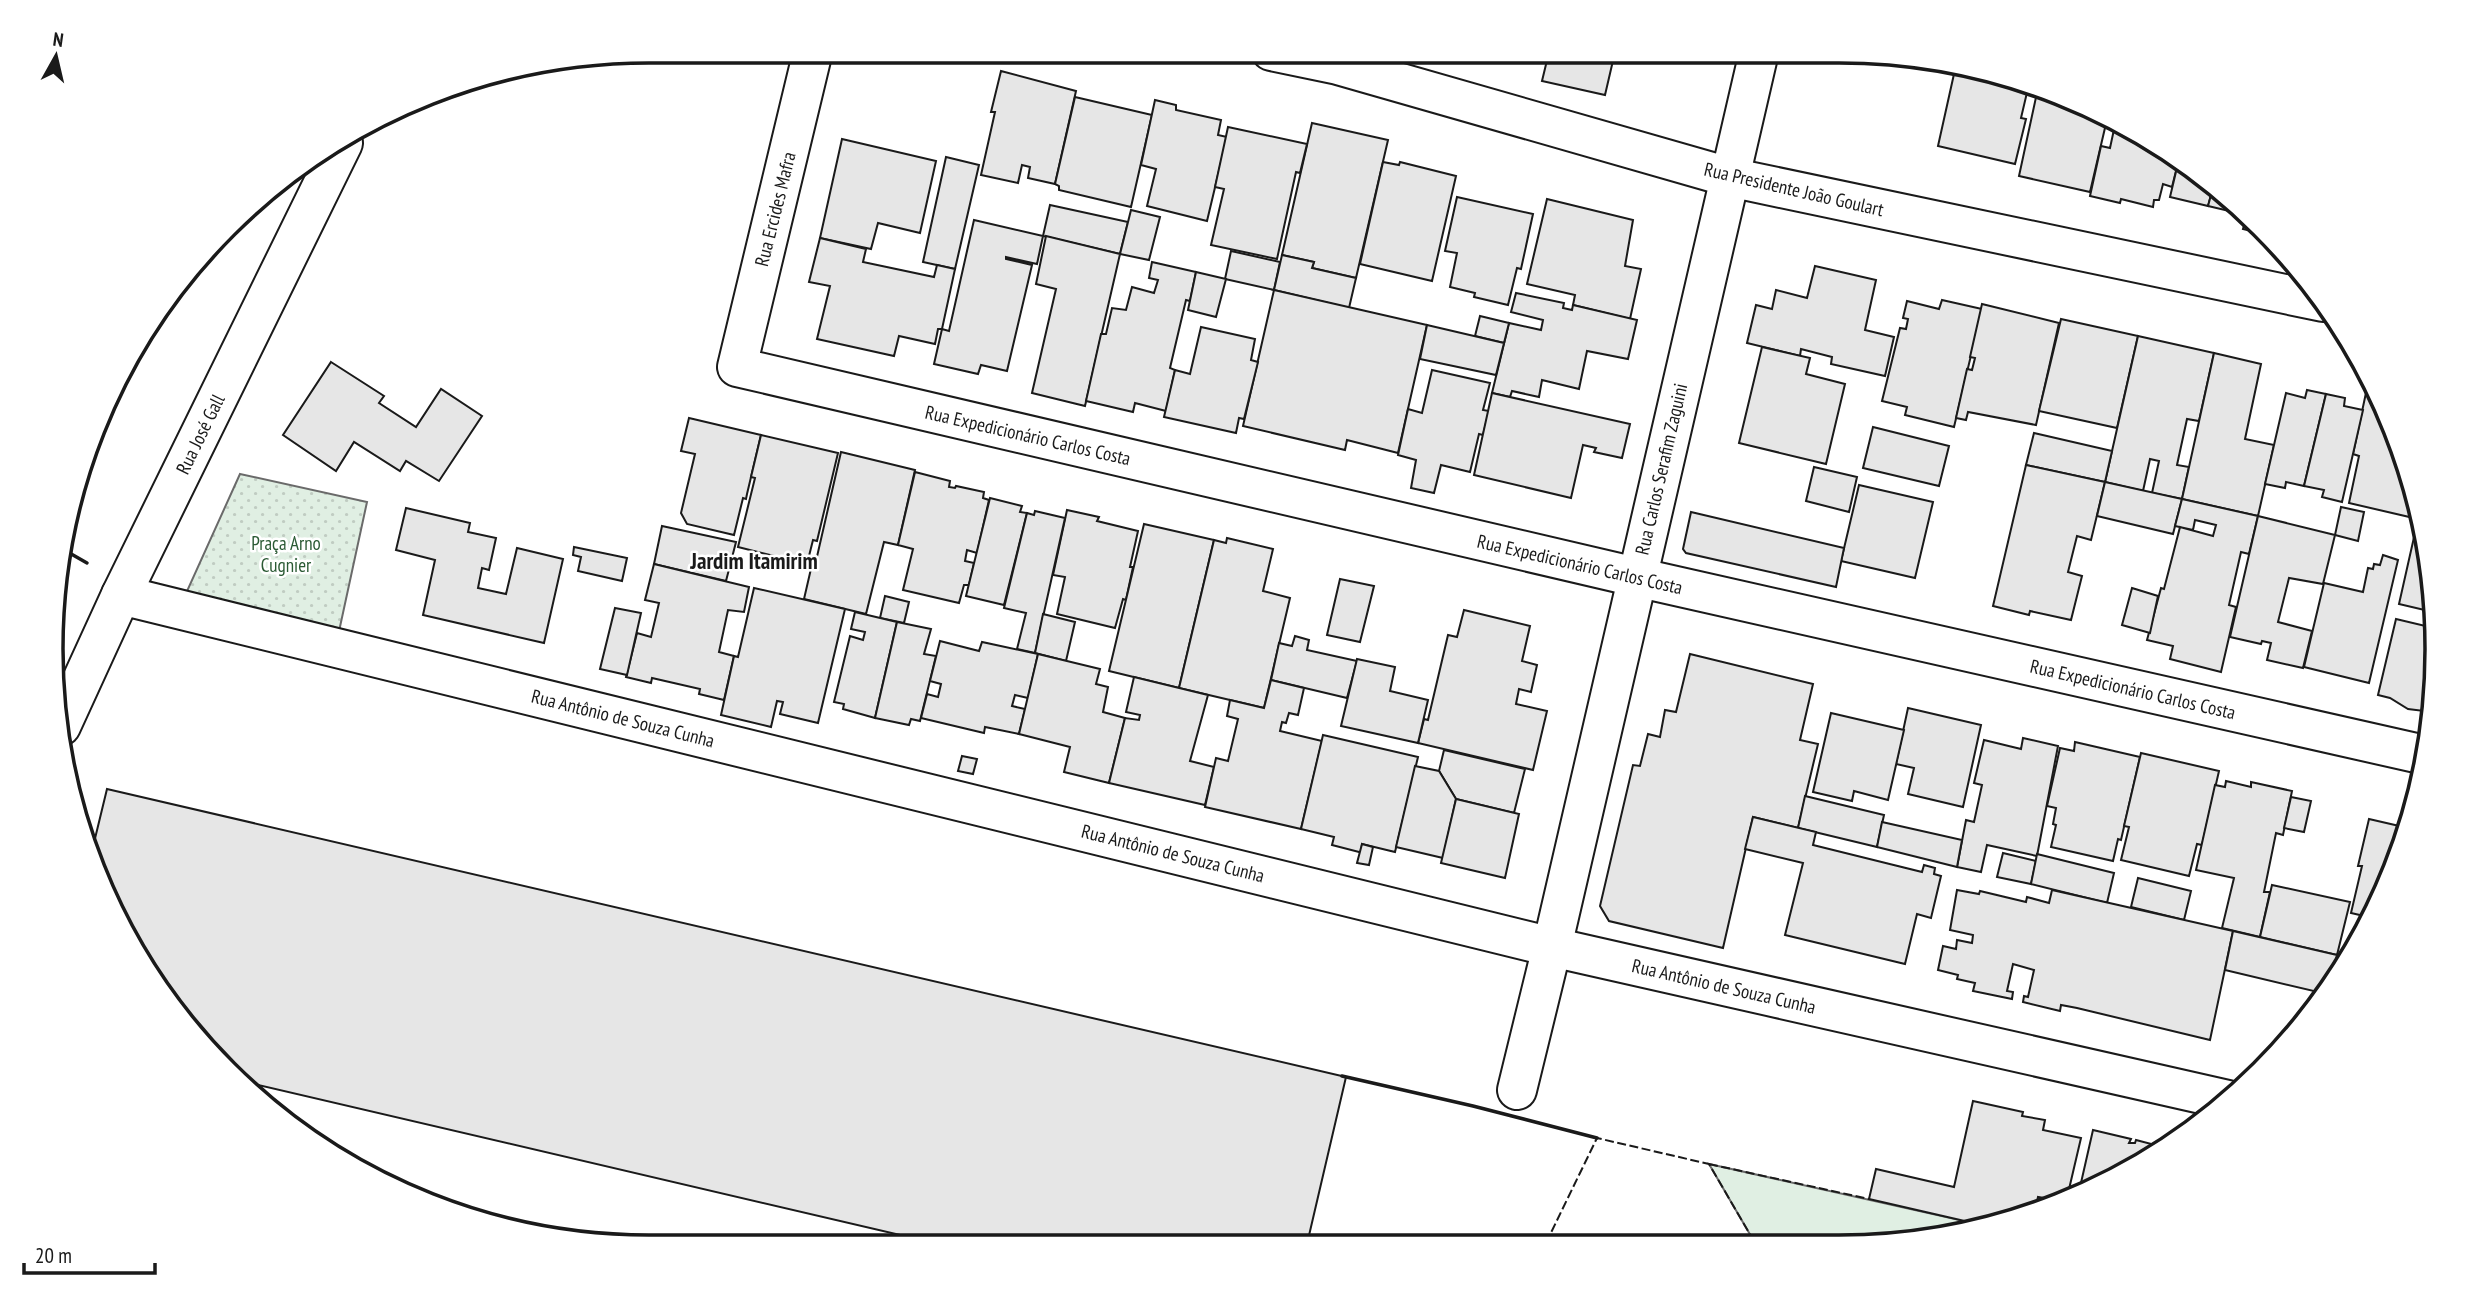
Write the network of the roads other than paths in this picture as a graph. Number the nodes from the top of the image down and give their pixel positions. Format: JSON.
{"nodes":[{"id":1,"x":810,"y":63,"type":"edge"},
{"id":2,"x":1356,"y":63,"type":"edge"},
{"id":3,"x":1756,"y":63,"type":"edge"},
{"id":4,"x":338,"y":153,"type":"edge"},
{"id":5,"x":1729,"y":177,"type":"junction"},
{"id":6,"x":2309,"y":299,"type":"edge"},
{"id":7,"x":737,"y":366,"type":"joint"},
{"id":8,"x":1636,"y":578,"type":"junction"},
{"id":9,"x":121,"y":595,"type":"junction"},
{"id":10,"x":67,"y":713,"type":"edge"},
{"id":11,"x":2416,"y":753,"type":"edge"},
{"id":12,"x":1552,"y":947,"type":"junction"},
{"id":13,"x":1517,"y":1090,"type":"dead end"},
{"id":14,"x":2216,"y":1097,"type":"edge"}],
"edges":[{"from":1,"to":7,"type":"street","name":"Rua Ercides Mafra"},
{"from":2,"to":5,"type":"street","name":"Rua Presidente João Goulart"},
{"from":3,"to":5,"type":"street","name":"Rua Carlos Serafim Zaguini"},
{"from":4,"to":9,"type":"street","name":"Rua José Gall"},
{"from":5,"to":6,"type":"street","name":"Rua Presidente João Goulart"},
{"from":5,"to":8,"type":"street","name":"Rua Carlos Serafim Zaguini"},
{"from":7,"to":8,"type":"street","name":"Rua Expedicionário Carlos Costa"},
{"from":8,"to":11,"type":"street","name":"Rua Expedicionário Carlos Costa"},
{"from":8,"to":12,"type":"street","name":"Rua Carlos Serafim Zaguini"},
{"from":9,"to":10,"type":"street","name":"Rua José Gall"},
{"from":9,"to":12,"type":"street","name":"Rua Antônio de Souza Cunha"},
{"from":12,"to":13,"type":"street","name":"Rua Carlos Serafim Zaguini"},
{"from":12,"to":14,"type":"street","name":"Rua Antônio de Souza Cunha"}]}
